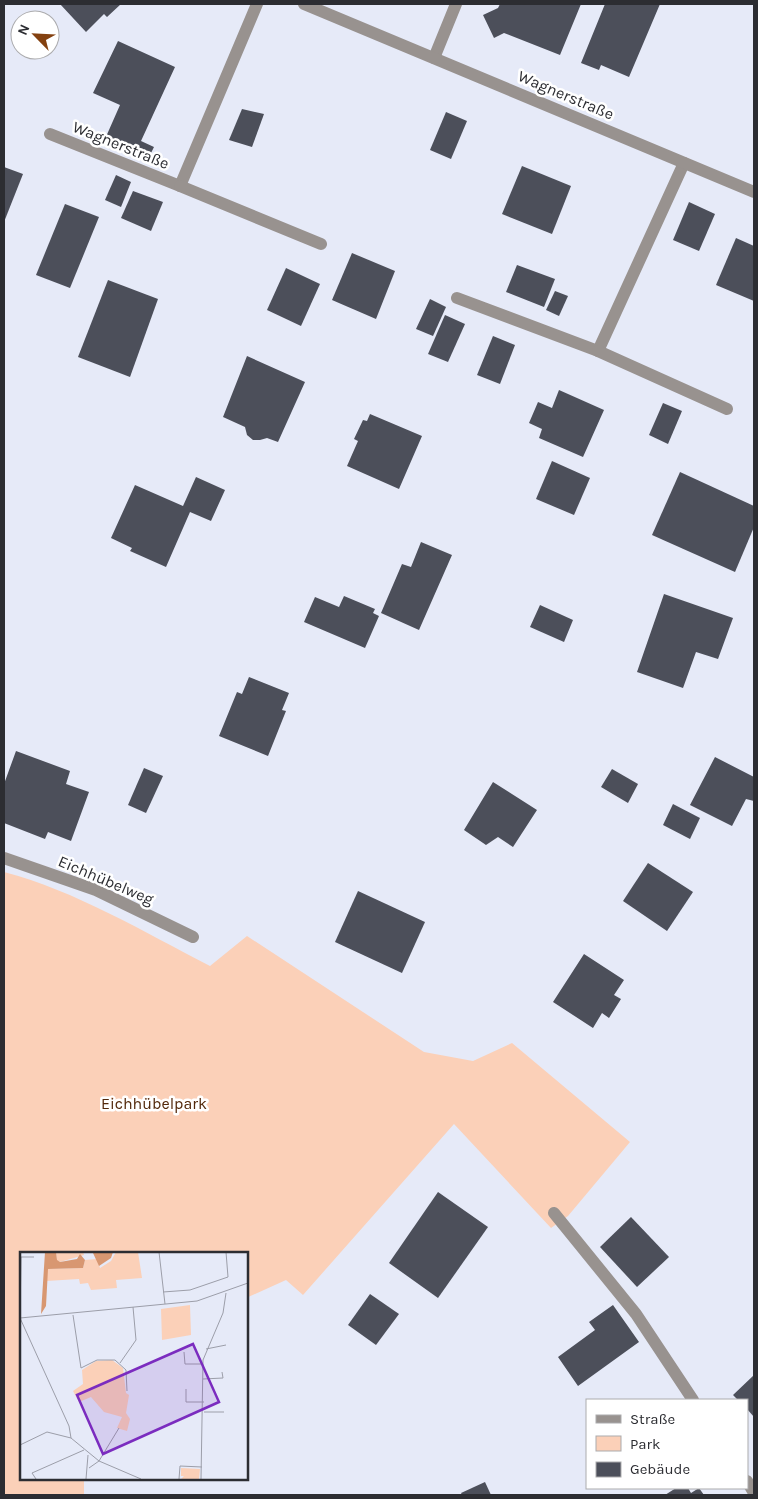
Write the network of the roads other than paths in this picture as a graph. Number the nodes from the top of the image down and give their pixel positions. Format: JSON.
{"nodes":[{"id":1,"x":257,"y":4,"type":"edge"},
{"id":2,"x":304,"y":4,"type":"edge"},
{"id":3,"x":456,"y":4,"type":"edge"},
{"id":4,"x":434,"y":58,"type":"junction"},
{"id":5,"x":50,"y":134,"type":"dead end"},
{"id":6,"x":684,"y":163,"type":"junction"},
{"id":7,"x":180,"y":186,"type":"junction"},
{"id":8,"x":754,"y":192,"type":"edge"},
{"id":9,"x":321,"y":244,"type":"dead end"},
{"id":10,"x":457,"y":298,"type":"dead end"},
{"id":11,"x":598,"y":351,"type":"junction"},
{"id":12,"x":727,"y":409,"type":"dead end"},
{"id":13,"x":4,"y":858,"type":"edge"},
{"id":14,"x":194,"y":937,"type":"dead end"},
{"id":15,"x":554,"y":1213,"type":"dead end"},
{"id":16,"x":692,"y":1399,"type":"edge"}],
"edges":[{"from":1,"to":7,"type":"street","name":"Wagnerstraße"},
{"from":2,"to":4,"type":"street","name":"Wagnerstraße"},
{"from":3,"to":4,"type":"street"},
{"from":4,"to":6,"type":"street","name":"Wagnerstraße"},
{"from":5,"to":7,"type":"street","name":"Wagnerstraße"},
{"from":6,"to":8,"type":"street","name":"Wagnerstraße"},
{"from":6,"to":11,"type":"street"},
{"from":7,"to":9,"type":"street","name":"Wagnerstraße"},
{"from":10,"to":11,"type":"street"},
{"from":11,"to":12,"type":"street"},
{"from":13,"to":14,"type":"street","name":"Eichhübelweg"},
{"from":15,"to":16,"type":"street"}]}
